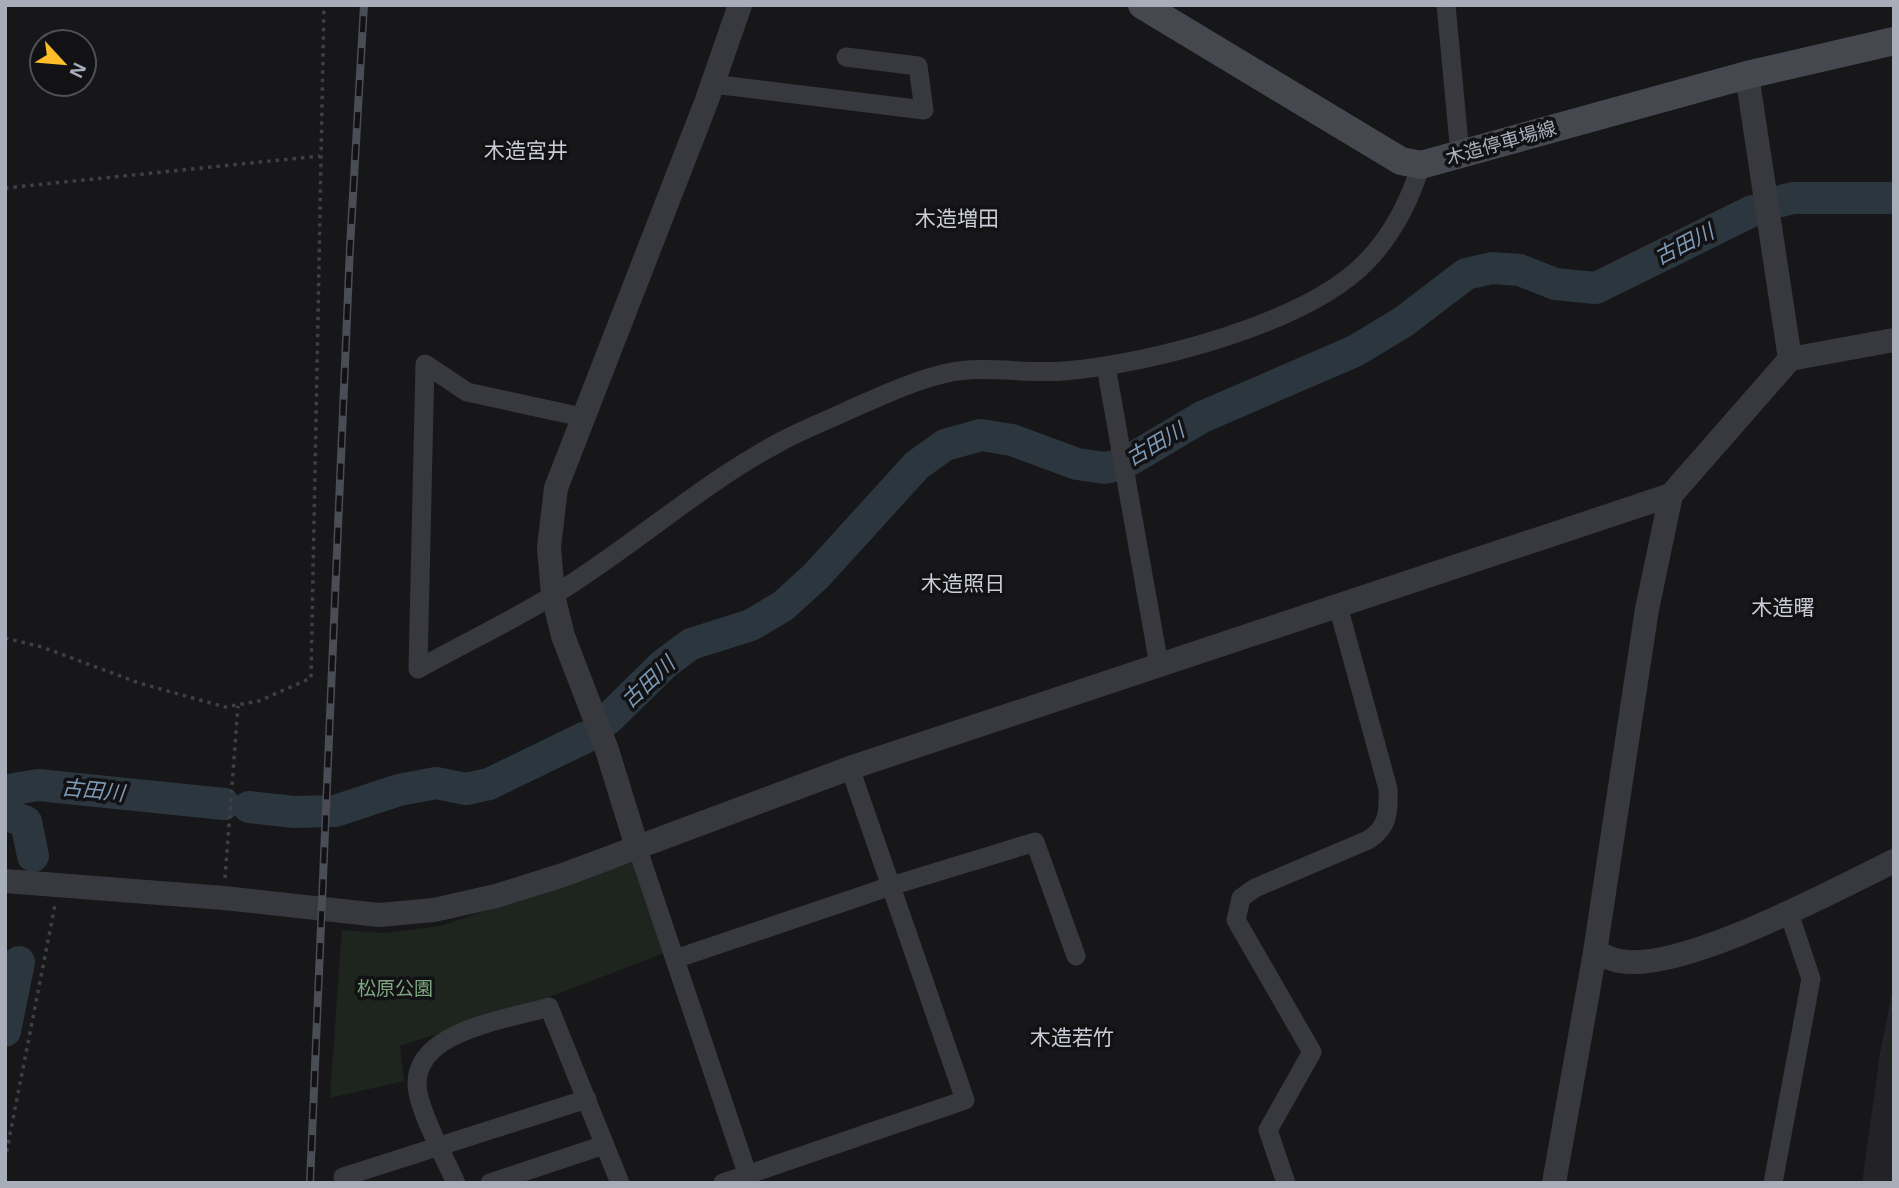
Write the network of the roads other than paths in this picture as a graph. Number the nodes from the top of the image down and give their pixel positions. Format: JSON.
{"nodes":[{"id":1,"x":740,"y":5,"type":"edge"},
{"id":2,"x":1142,"y":5,"type":"edge"},
{"id":3,"x":1446,"y":5,"type":"edge"},
{"id":4,"x":1894,"y":41,"type":"edge"},
{"id":5,"x":846,"y":57,"type":"dead end"},
{"id":6,"x":1747,"y":75,"type":"junction"},
{"id":7,"x":713,"y":84,"type":"junction"},
{"id":8,"x":1460,"y":154,"type":"junction"},
{"id":9,"x":1421,"y":165,"type":"junction"},
{"id":10,"x":1894,"y":340,"type":"edge"},
{"id":11,"x":1790,"y":359,"type":"junction"},
{"id":12,"x":1106,"y":366,"type":"junction"},
{"id":13,"x":582,"y":417,"type":"junction"},
{"id":14,"x":1671,"y":495,"type":"junction"},
{"id":15,"x":553,"y":595,"type":"junction"},
{"id":16,"x":1338,"y":606,"type":"junction"},
{"id":17,"x":1159,"y":665,"type":"junction"},
{"id":18,"x":850,"y":768,"type":"junction"},
{"id":19,"x":637,"y":847,"type":"junction"},
{"id":20,"x":1894,"y":861,"type":"edge"},
{"id":21,"x":5,"y":881,"type":"edge"},
{"id":22,"x":891,"y":886,"type":"junction"},
{"id":23,"x":1789,"y":913,"type":"junction"},
{"id":24,"x":1595,"y":952,"type":"junction"},
{"id":25,"x":1076,"y":956,"type":"dead end"},
{"id":26,"x":675,"y":959,"type":"junction"},
{"id":27,"x":587,"y":1098,"type":"junction"},
{"id":28,"x":440,"y":1144,"type":"junction"},
{"id":29,"x":604,"y":1145,"type":"junction"},
{"id":30,"x":747,"y":1172,"type":"junction"},
{"id":31,"x":343,"y":1177,"type":"dead end"},
{"id":32,"x":456,"y":1183,"type":"edge"},
{"id":33,"x":490,"y":1183,"type":"edge"},
{"id":34,"x":620,"y":1183,"type":"edge"},
{"id":35,"x":723,"y":1183,"type":"edge"},
{"id":36,"x":1286,"y":1183,"type":"edge"},
{"id":37,"x":1554,"y":1183,"type":"edge"},
{"id":38,"x":1773,"y":1183,"type":"edge"}],
"edges":[{"from":1,"to":7,"type":"street"},
{"from":2,"to":9,"type":"main road","name":"木造停車場線"},
{"from":3,"to":8,"type":"street"},
{"from":4,"to":6,"type":"main road","name":"木造停車場線"},
{"from":5,"to":7,"type":"street"},
{"from":6,"to":8,"type":"main road","name":"木造停車場線"},
{"from":6,"to":11,"type":"street"},
{"from":7,"to":13,"type":"street"},
{"from":8,"to":9,"type":"main road","name":"木造停車場線"},
{"from":9,"to":12,"type":"street"},
{"from":10,"to":11,"type":"street"},
{"from":11,"to":14,"type":"street"},
{"from":12,"to":15,"type":"street"},
{"from":12,"to":17,"type":"street"},
{"from":13,"to":15,"type":"street"},
{"from":13,"to":15,"type":"street"},
{"from":14,"to":16,"type":"street"},
{"from":14,"to":24,"type":"street"},
{"from":15,"to":19,"type":"street"},
{"from":16,"to":17,"type":"street"},
{"from":16,"to":36,"type":"street"},
{"from":17,"to":18,"type":"street"},
{"from":18,"to":19,"type":"street"},
{"from":18,"to":22,"type":"street"},
{"from":19,"to":21,"type":"street"},
{"from":19,"to":26,"type":"street"},
{"from":20,"to":23,"type":"street"},
{"from":22,"to":25,"type":"street"},
{"from":22,"to":26,"type":"street"},
{"from":22,"to":30,"type":"street"},
{"from":23,"to":24,"type":"street"},
{"from":23,"to":38,"type":"street"},
{"from":24,"to":37,"type":"street"},
{"from":26,"to":30,"type":"street"},
{"from":27,"to":28,"type":"street"},
{"from":27,"to":28,"type":"street"},
{"from":27,"to":29,"type":"street"},
{"from":28,"to":31,"type":"street"},
{"from":28,"to":32,"type":"street"},
{"from":29,"to":33,"type":"street"},
{"from":29,"to":34,"type":"street"},
{"from":30,"to":35,"type":"street"}]}
